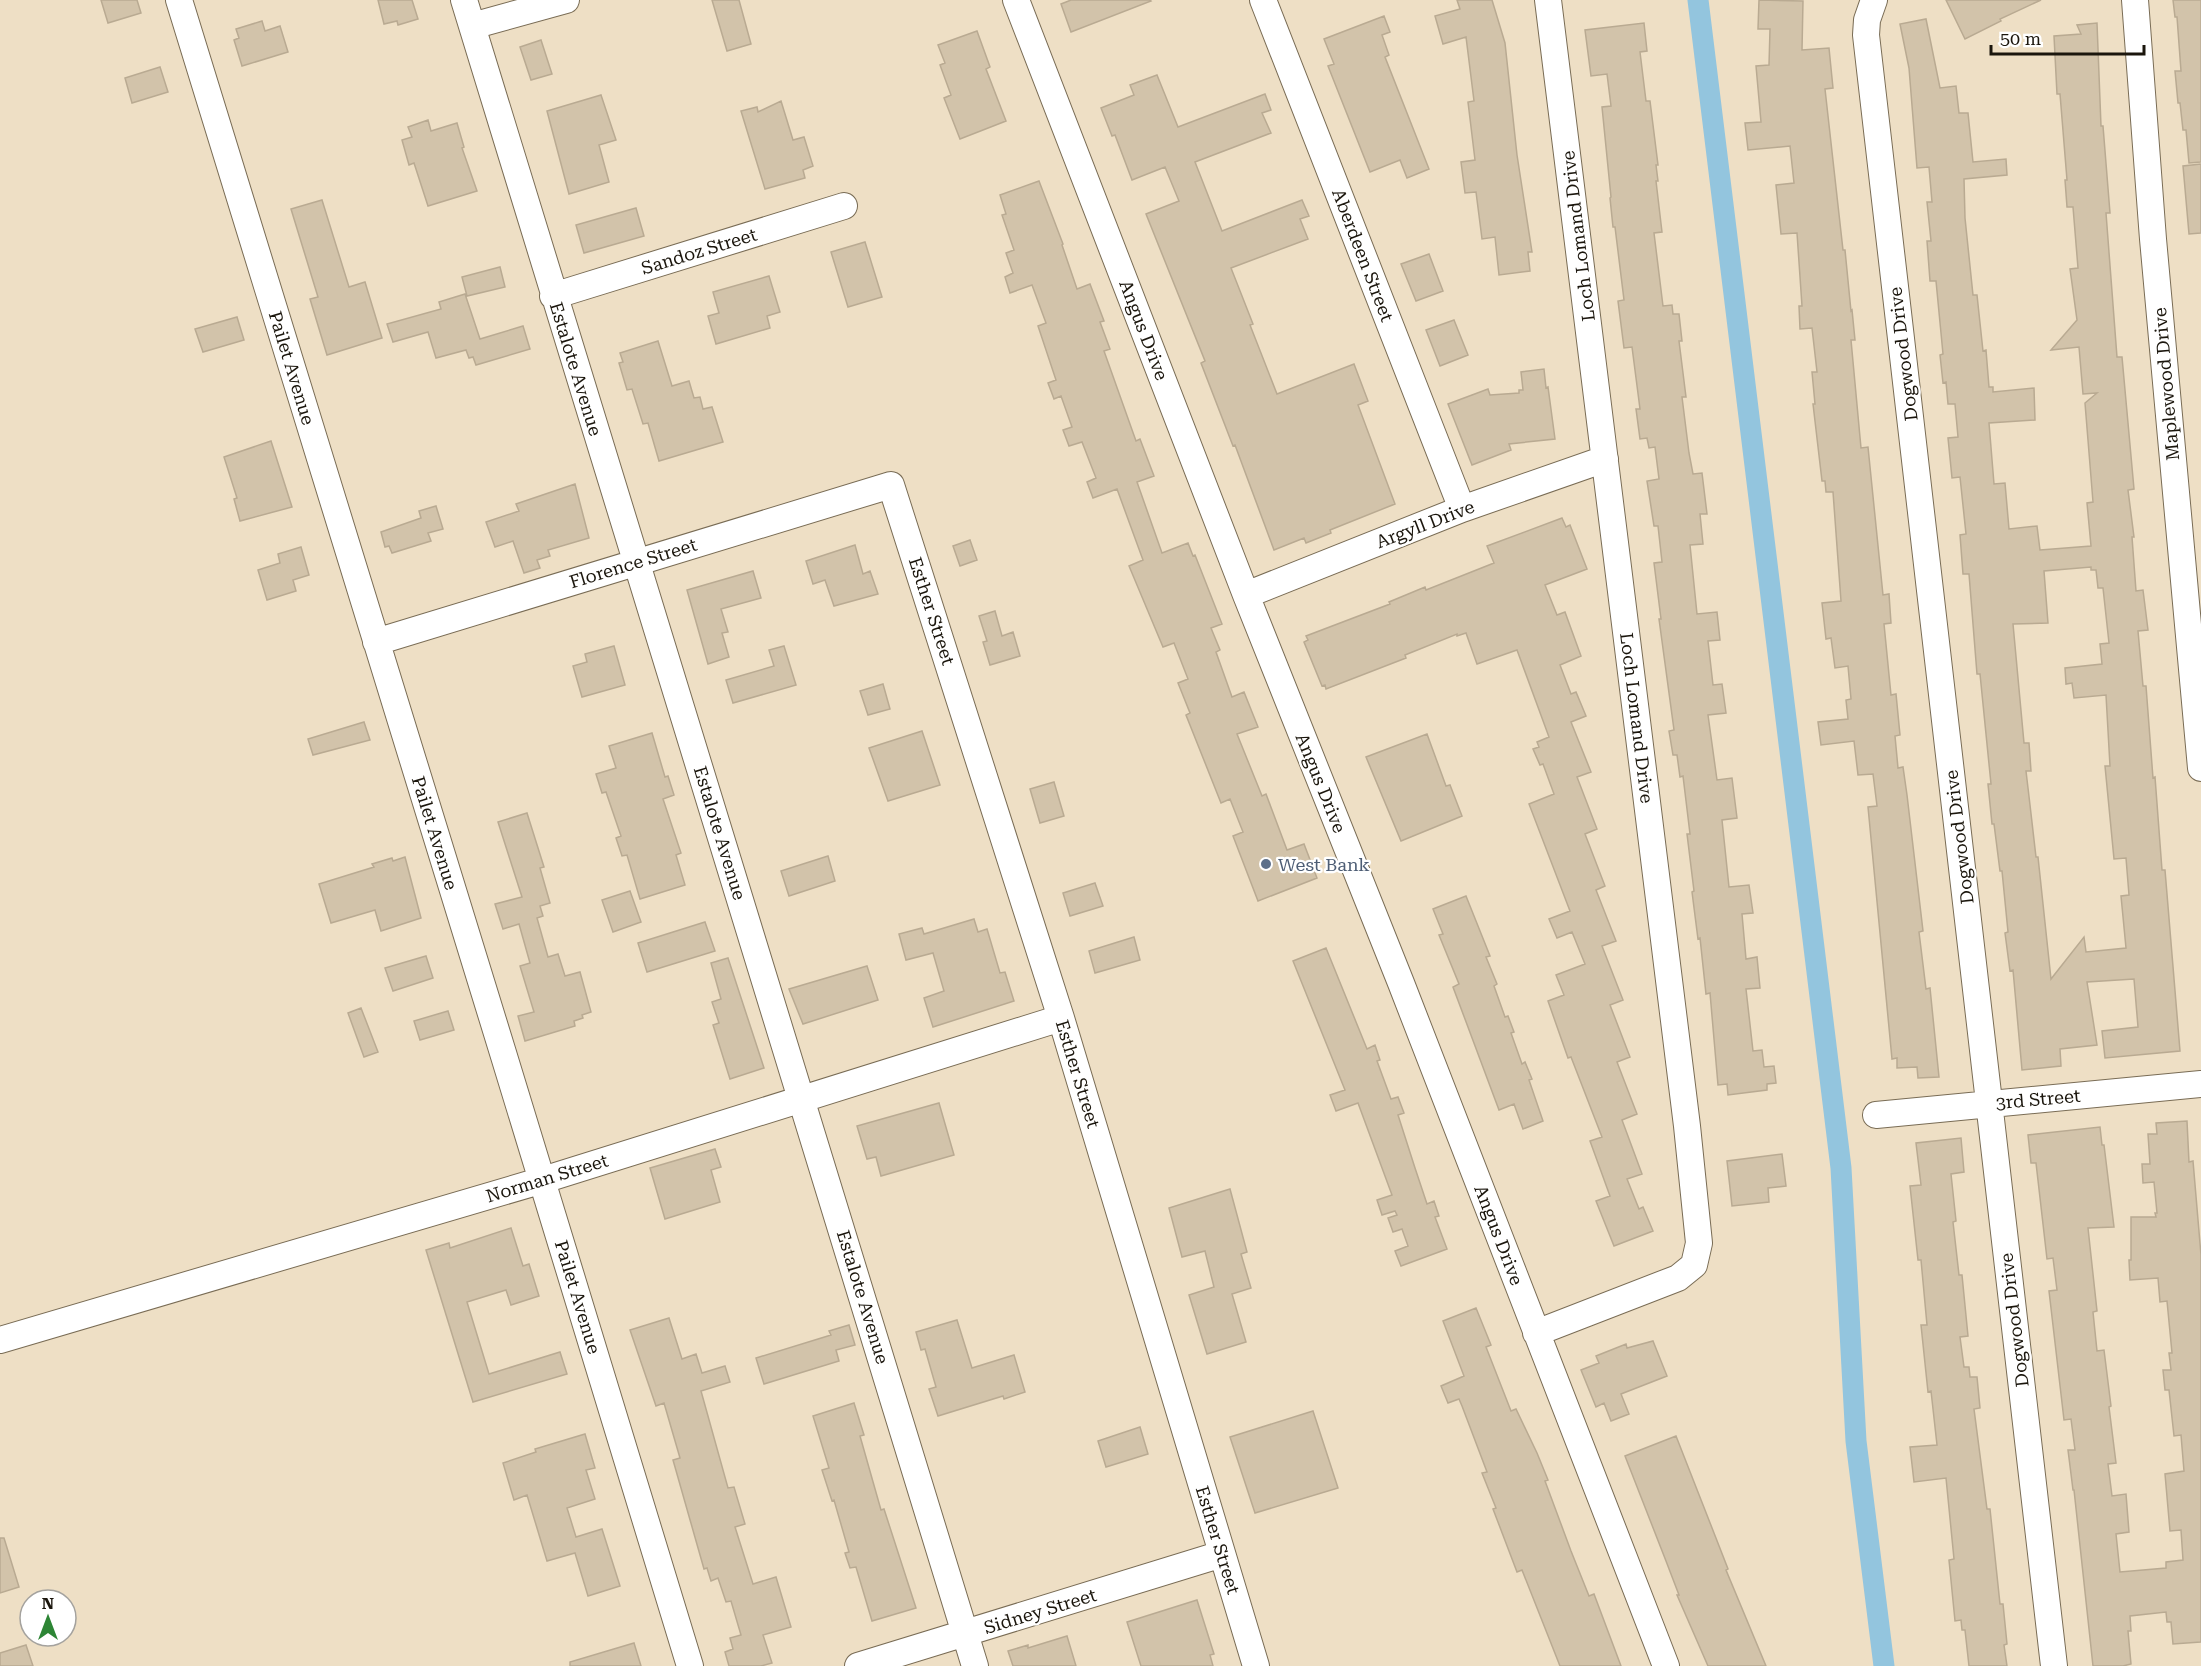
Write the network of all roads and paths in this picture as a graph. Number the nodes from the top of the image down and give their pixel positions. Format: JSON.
{"nodes":[{"id":1,"x":179,"y":0,"type":"edge"},
{"id":2,"x":464,"y":0,"type":"edge"},
{"id":3,"x":566,"y":0,"type":"edge"},
{"id":4,"x":1016,"y":0,"type":"edge"},
{"id":5,"x":1263,"y":0,"type":"edge"},
{"id":6,"x":1548,"y":0,"type":"edge"},
{"id":7,"x":2135,"y":0,"type":"edge"},
{"id":8,"x":1872,"y":4,"type":"edge"},
{"id":9,"x":472,"y":26,"type":"junction"},
{"id":10,"x":844,"y":207,"type":"dead end"},
{"id":11,"x":553,"y":296,"type":"junction"},
{"id":12,"x":1605,"y":459,"type":"junction"},
{"id":13,"x":891,"y":485,"type":"joint"},
{"id":14,"x":1462,"y":509,"type":"junction"},
{"id":15,"x":636,"y":562,"type":"junction"},
{"id":16,"x":1246,"y":595,"type":"junction"},
{"id":17,"x":376,"y":642,"type":"junction"},
{"id":18,"x":2201,"y":768,"type":"edge"},
{"id":19,"x":1061,"y":1018,"type":"junction"},
{"id":20,"x":2201,"y":1084,"type":"edge"},
{"id":21,"x":802,"y":1099,"type":"junction"},
{"id":22,"x":1989,"y":1104,"type":"junction"},
{"id":23,"x":1876,"y":1115,"type":"dead end"},
{"id":24,"x":543,"y":1180,"type":"junction"},
{"id":25,"x":1536,"y":1333,"type":"junction"},
{"id":26,"x":0,"y":1340,"type":"edge"},
{"id":27,"x":1222,"y":1554,"type":"junction"},
{"id":28,"x":966,"y":1634,"type":"junction"},
{"id":29,"x":690,"y":1666,"type":"edge"},
{"id":30,"x":858,"y":1666,"type":"edge"},
{"id":31,"x":975,"y":1666,"type":"edge"},
{"id":32,"x":1256,"y":1666,"type":"edge"},
{"id":33,"x":1666,"y":1666,"type":"edge"},
{"id":34,"x":2054,"y":1666,"type":"edge"}],
"edges":[{"from":1,"to":17,"type":"street","name":"Pailet Avenue"},
{"from":2,"to":9,"type":"street","name":"Estalote Avenue"},
{"from":3,"to":9,"type":"street"},
{"from":4,"to":16,"type":"street","name":"Angus Drive"},
{"from":5,"to":14,"type":"street","name":"Aberdeen Street"},
{"from":6,"to":12,"type":"street","name":"Loch Lomand Drive"},
{"from":7,"to":18,"type":"street","name":"Maplewood Drive"},
{"from":8,"to":22,"type":"street","name":"Dogwood Drive"},
{"from":9,"to":11,"type":"street","name":"Estalote Avenue"},
{"from":10,"to":11,"type":"street","name":"Sandoz Street"},
{"from":11,"to":15,"type":"street","name":"Estalote Avenue"},
{"from":12,"to":14,"type":"street","name":"Argyll Drive"},
{"from":12,"to":25,"type":"street","name":"Loch Lomand Drive"},
{"from":13,"to":15,"type":"street","name":"Florence Street"},
{"from":13,"to":19,"type":"street","name":"Esther Street"},
{"from":14,"to":16,"type":"street","name":"Argyll Drive"},
{"from":15,"to":17,"type":"street","name":"Florence Street"},
{"from":15,"to":21,"type":"street","name":"Estalote Avenue"},
{"from":16,"to":25,"type":"street","name":"Angus Drive"},
{"from":17,"to":24,"type":"street","name":"Pailet Avenue"},
{"from":19,"to":21,"type":"street","name":"Norman Street"},
{"from":19,"to":27,"type":"street","name":"Esther Street"},
{"from":20,"to":22,"type":"street","name":"3rd Street"},
{"from":21,"to":24,"type":"street","name":"Norman Street"},
{"from":21,"to":28,"type":"street","name":"Estalote Avenue"},
{"from":22,"to":23,"type":"street","name":"3rd Street"},
{"from":22,"to":34,"type":"street","name":"Dogwood Drive"},
{"from":24,"to":26,"type":"street","name":"Norman Street"},
{"from":24,"to":29,"type":"street","name":"Pailet Avenue"},
{"from":25,"to":33,"type":"street","name":"Angus Drive"},
{"from":27,"to":28,"type":"street","name":"Sidney Street"},
{"from":27,"to":32,"type":"street","name":"Esther Street"},
{"from":28,"to":30,"type":"street","name":"Sidney Street"},
{"from":28,"to":31,"type":"street","name":"Estalote Avenue"}]}
